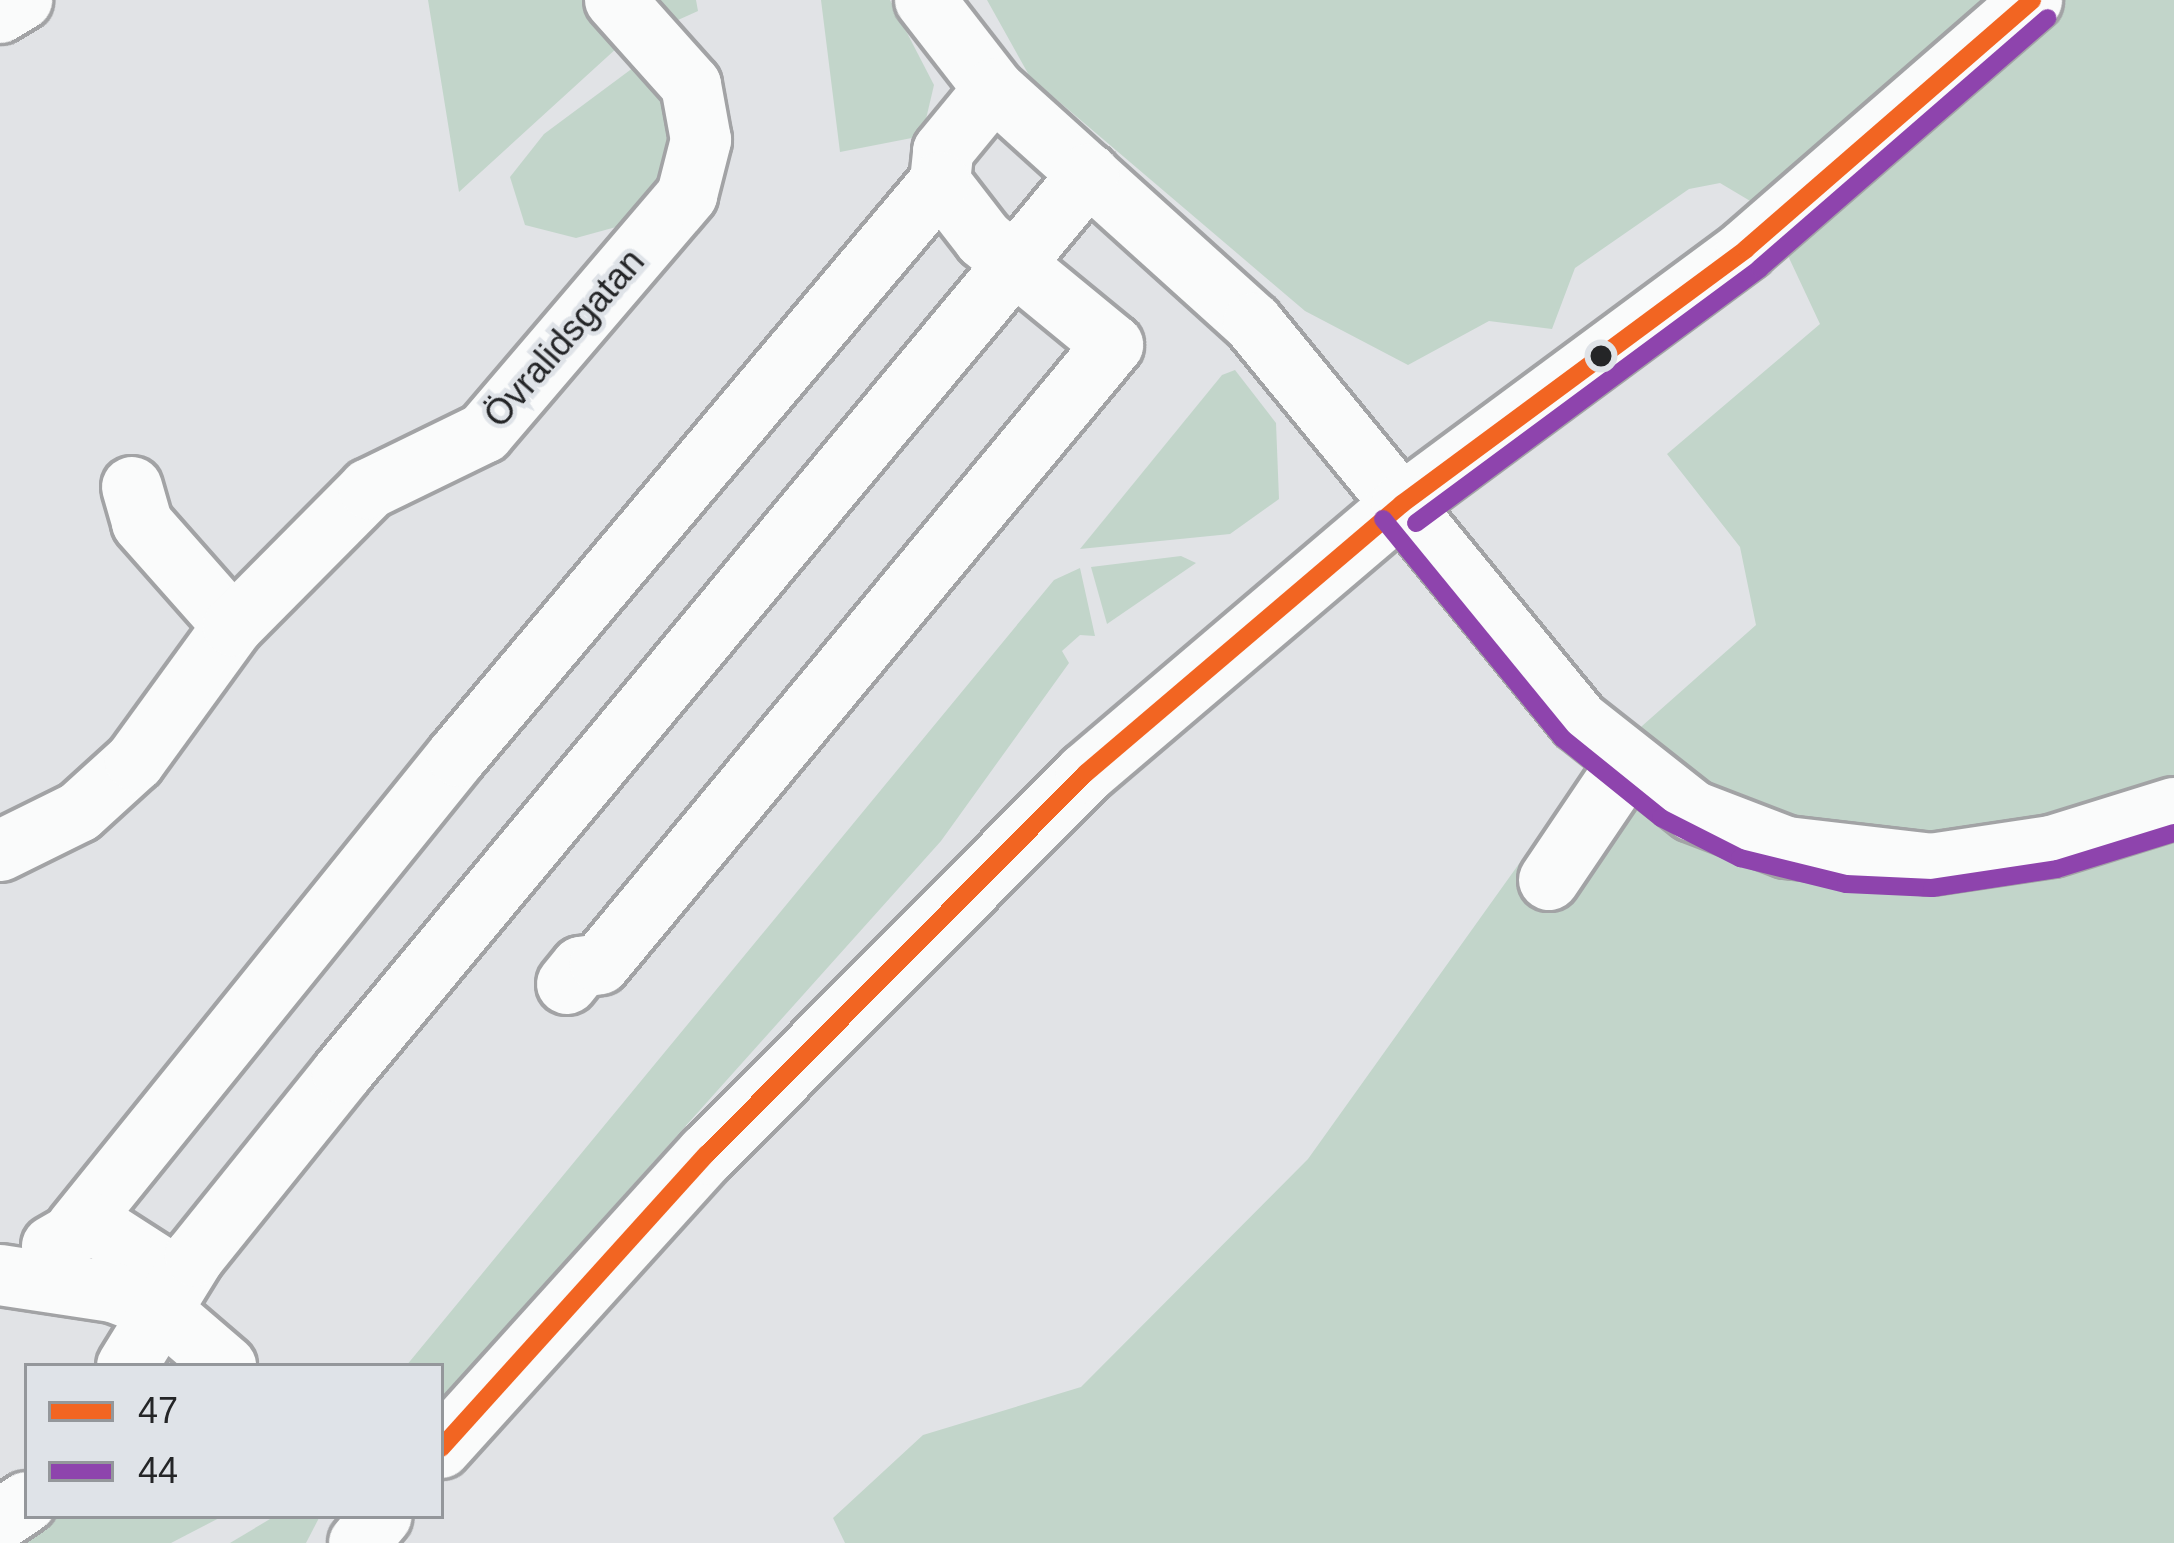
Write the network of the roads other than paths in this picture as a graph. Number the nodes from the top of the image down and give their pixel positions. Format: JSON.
{"nodes":[{"id":1,"x":22,"y":0,"type":"edge"},
{"id":2,"x":615,"y":0,"type":"edge"},
{"id":3,"x":925,"y":0,"type":"edge"},
{"id":4,"x":2032,"y":0,"type":"edge"},
{"id":5,"x":0,"y":13,"type":"edge"},
{"id":6,"x":994,"y":89,"type":"junction"},
{"id":7,"x":1089,"y":174,"type":"junction"},
{"id":8,"x":940,"y":182,"type":"junction"},
{"id":9,"x":1014,"y":263,"type":"junction"},
{"id":10,"x":132,"y":487,"type":"dead end"},
{"id":11,"x":1402,"y":504,"type":"junction"},
{"id":12,"x":233,"y":626,"type":"junction"},
{"id":13,"x":1628,"y":764,"type":"junction"},
{"id":14,"x":2174,"y":808,"type":"edge"},
{"id":15,"x":0,"y":851,"type":"edge"},
{"id":16,"x":1550,"y":880,"type":"dead end"},
{"id":17,"x":567,"y":984,"type":"dead end"},
{"id":18,"x":76,"y":1228,"type":"junction"},
{"id":19,"x":18,"y":1275,"type":"edge"},
{"id":20,"x":170,"y":1294,"type":"junction"},
{"id":21,"x":129,"y":1363,"type":"edge"},
{"id":22,"x":224,"y":1363,"type":"edge"},
{"id":23,"x":444,"y":1445,"type":"edge"},
{"id":24,"x":379,"y":1519,"type":"edge"},
{"id":25,"x":358,"y":1543,"type":"edge"}],
"edges":[{"from":1,"to":5,"type":"street"},
{"from":2,"to":12,"type":"street","name":"Övralidsgatan"},
{"from":3,"to":6,"type":"street"},
{"from":4,"to":11,"type":"street"},
{"from":6,"to":7,"type":"street"},
{"from":6,"to":8,"type":"street"},
{"from":7,"to":9,"type":"street"},
{"from":7,"to":11,"type":"street"},
{"from":8,"to":9,"type":"street"},
{"from":8,"to":18,"type":"street"},
{"from":9,"to":17,"type":"street"},
{"from":9,"to":20,"type":"street"},
{"from":10,"to":12,"type":"street"},
{"from":11,"to":13,"type":"street"},
{"from":11,"to":23,"type":"street"},
{"from":12,"to":15,"type":"street","name":"Övralidsgatan"},
{"from":13,"to":14,"type":"street"},
{"from":13,"to":16,"type":"street"},
{"from":18,"to":19,"type":"street"},
{"from":18,"to":20,"type":"street"},
{"from":19,"to":20,"type":"street"},
{"from":20,"to":21,"type":"street"},
{"from":20,"to":22,"type":"street"},
{"from":24,"to":25,"type":"street"}]}
